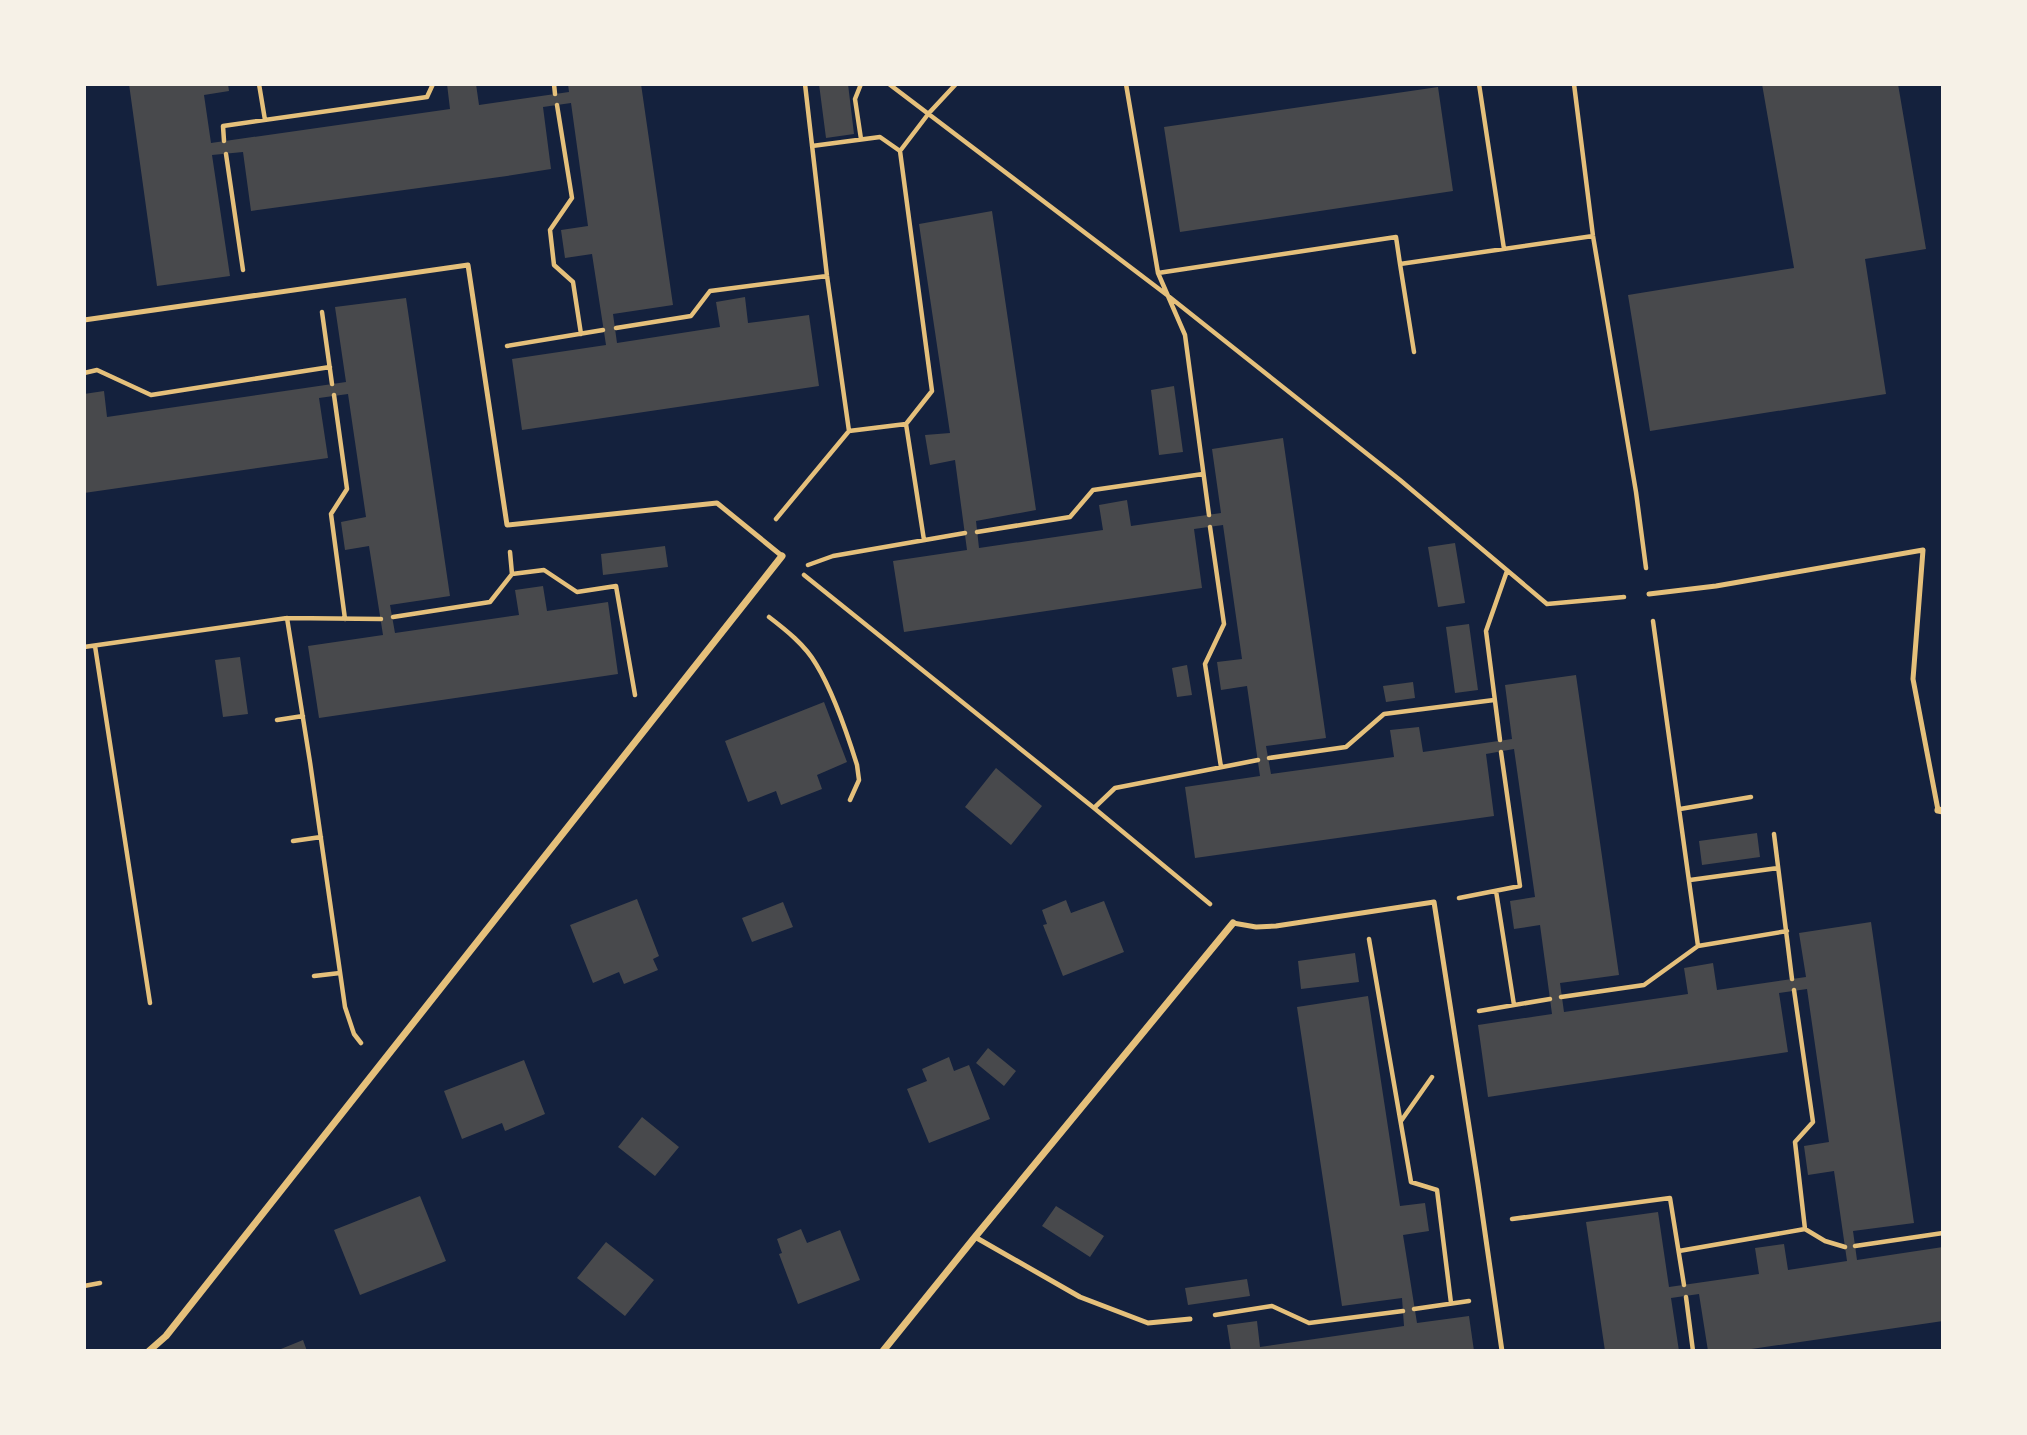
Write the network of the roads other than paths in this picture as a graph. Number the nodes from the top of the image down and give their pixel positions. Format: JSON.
{"nodes":[{"id":1,"x":84,"y":320,"type":"edge"},
{"id":2,"x":782,"y":556,"type":"joint"},
{"id":3,"x":1649,"y":594,"type":"road end"},
{"id":4,"x":1941,"y":810,"type":"edge"},
{"id":5,"x":1233,"y":923,"type":"joint"},
{"id":6,"x":975,"y":1237,"type":"junction"},
{"id":7,"x":1190,"y":1319,"type":"road end"},
{"id":8,"x":149,"y":1351,"type":"edge"},
{"id":9,"x":883,"y":1351,"type":"edge"},
{"id":10,"x":1502,"y":1351,"type":"edge"}],
"edges":[{"from":1,"to":2,"type":"lane"},
{"from":2,"to":8,"type":"street"},
{"from":3,"to":4,"type":"lane"},
{"from":5,"to":6,"type":"street"},
{"from":5,"to":10,"type":"lane"},
{"from":6,"to":7,"type":"lane"},
{"from":6,"to":9,"type":"street"}]}
